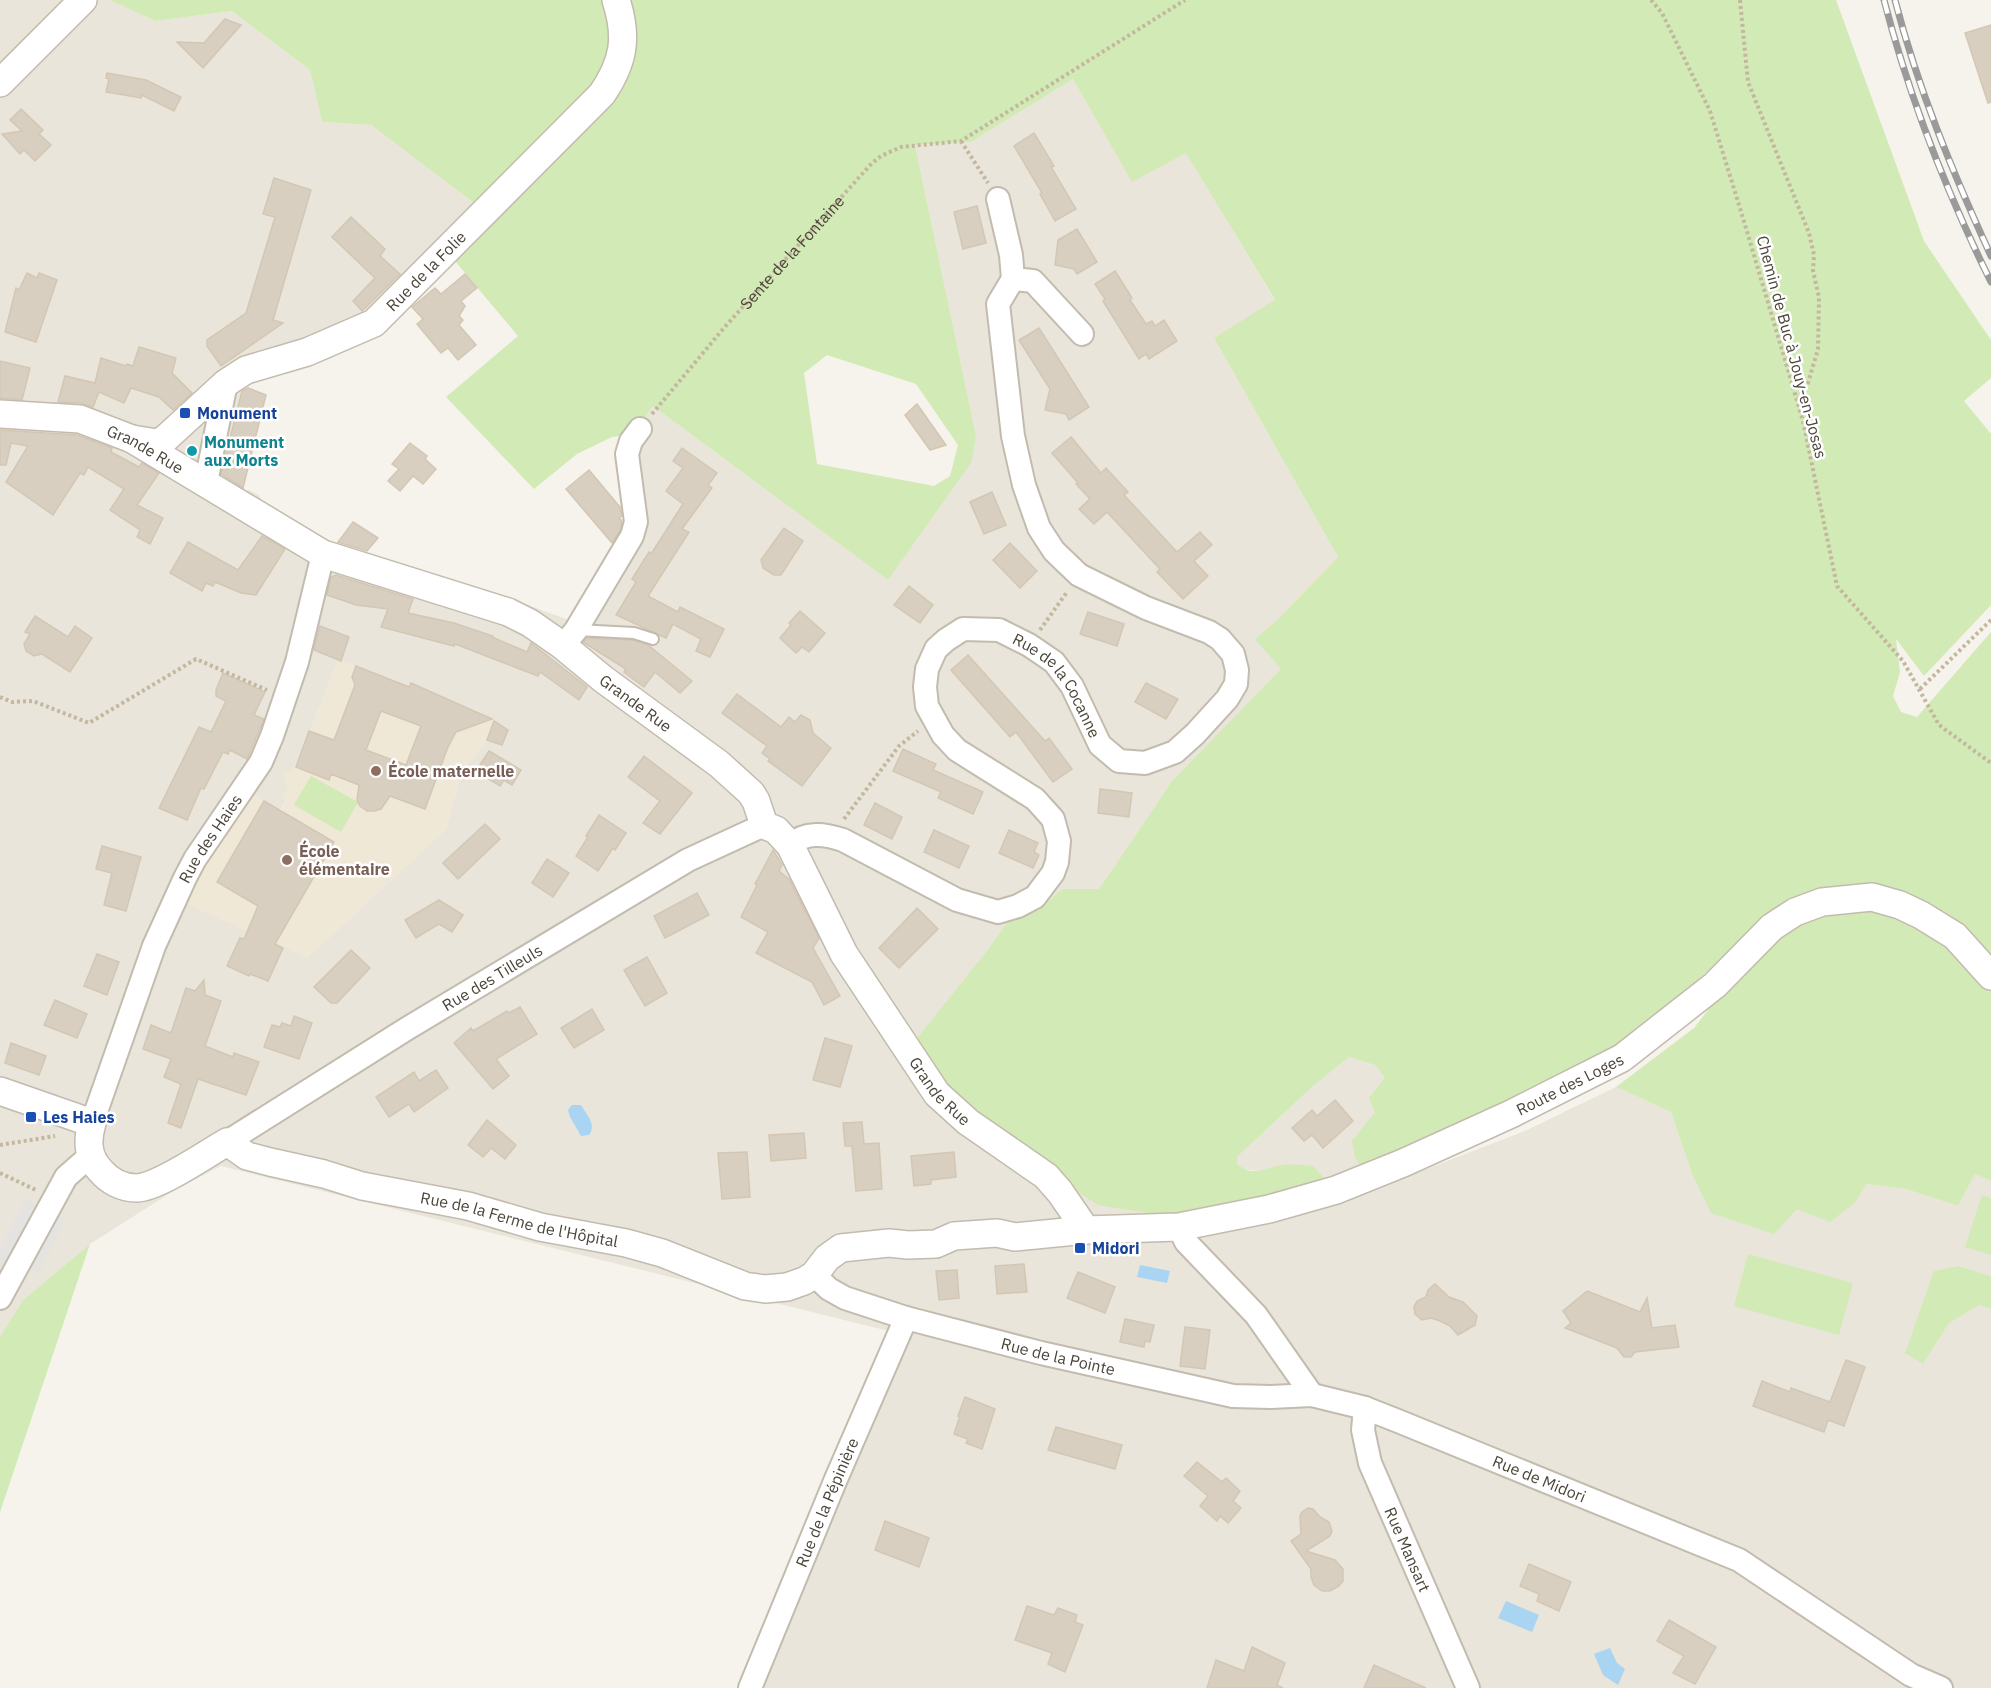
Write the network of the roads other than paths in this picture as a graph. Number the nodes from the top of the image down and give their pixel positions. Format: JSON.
{"nodes":[{"id":1,"x":83,"y":0,"type":"edge"},
{"id":2,"x":616,"y":0,"type":"edge"},
{"id":3,"x":0,"y":83,"type":"edge"},
{"id":4,"x":998,"y":199,"type":"road end"},
{"id":5,"x":1012,"y":279,"type":"junction"},
{"id":6,"x":1082,"y":334,"type":"dead end"},
{"id":7,"x":226,"y":383,"type":"junction"},
{"id":8,"x":0,"y":414,"type":"edge"},
{"id":9,"x":640,"y":429,"type":"road end"},
{"id":10,"x":132,"y":439,"type":"junction"},
{"id":11,"x":206,"y":482,"type":"junction"},
{"id":12,"x":323,"y":554,"type":"junction"},
{"id":13,"x":569,"y":638,"type":"junction"},
{"id":14,"x":653,"y":639,"type":"dead end"},
{"id":15,"x":764,"y":825,"type":"junction"},
{"id":16,"x":790,"y":845,"type":"junction"},
{"id":17,"x":1991,"y":976,"type":"edge"},
{"id":18,"x":0,"y":1091,"type":"edge"},
{"id":19,"x":81,"y":1119,"type":"junction"},
{"id":20,"x":227,"y":1142,"type":"junction"},
{"id":21,"x":91,"y":1155,"type":"junction"},
{"id":22,"x":1179,"y":1227,"type":"junction"},
{"id":23,"x":1086,"y":1230,"type":"junction"},
{"id":24,"x":814,"y":1275,"type":"junction"},
{"id":25,"x":0,"y":1298,"type":"edge"},
{"id":26,"x":906,"y":1318,"type":"junction"},
{"id":27,"x":1312,"y":1395,"type":"junction"},
{"id":28,"x":1365,"y":1408,"type":"junction"},
{"id":29,"x":750,"y":1688,"type":"edge"},
{"id":30,"x":1468,"y":1688,"type":"edge"},
{"id":31,"x":1941,"y":1688,"type":"edge"}],
"edges":[{"from":1,"to":3,"type":"street"},
{"from":2,"to":7,"type":"street","name":"Rue de la Folie"},
{"from":4,"to":5,"type":"street"},
{"from":5,"to":6,"type":"street"},
{"from":5,"to":16,"type":"street","name":"Rue de la Cocanne"},
{"from":7,"to":10,"type":"street","name":"Rue de la Folie"},
{"from":7,"to":11,"type":"street"},
{"from":8,"to":10,"type":"street","name":"Grande Rue"},
{"from":9,"to":13,"type":"street"},
{"from":10,"to":11,"type":"street","name":"Grande Rue"},
{"from":11,"to":12,"type":"street","name":"Grande Rue"},
{"from":12,"to":13,"type":"street","name":"Grande Rue"},
{"from":12,"to":19,"type":"street","name":"Rue des Haies"},
{"from":13,"to":14,"type":"lane"},
{"from":13,"to":15,"type":"street","name":"Grande Rue"},
{"from":15,"to":16,"type":"street","name":"Grande Rue"},
{"from":15,"to":20,"type":"street","name":"Rue des Tilleuls"},
{"from":16,"to":23,"type":"street","name":"Grande Rue"},
{"from":17,"to":22,"type":"street","name":"Route des Loges"},
{"from":18,"to":19,"type":"street"},
{"from":19,"to":21,"type":"street"},
{"from":20,"to":21,"type":"street"},
{"from":20,"to":24,"type":"street","name":"Rue de la Ferme de l'Hôpital"},
{"from":21,"to":25,"type":"street"},
{"from":22,"to":23,"type":"street","name":"Route des Loges"},
{"from":22,"to":27,"type":"street"},
{"from":23,"to":24,"type":"street","name":"Rue de la Ferme de l'Hôpital"},
{"from":24,"to":26,"type":"street","name":"Rue de la Pointe"},
{"from":26,"to":27,"type":"street","name":"Rue de la Pointe"},
{"from":26,"to":29,"type":"street","name":"Rue de la Pépinière"},
{"from":27,"to":28,"type":"street","name":"Rue de Midori"},
{"from":28,"to":30,"type":"street","name":"Rue Mansart"},
{"from":28,"to":31,"type":"street","name":"Rue de Midori"}]}
